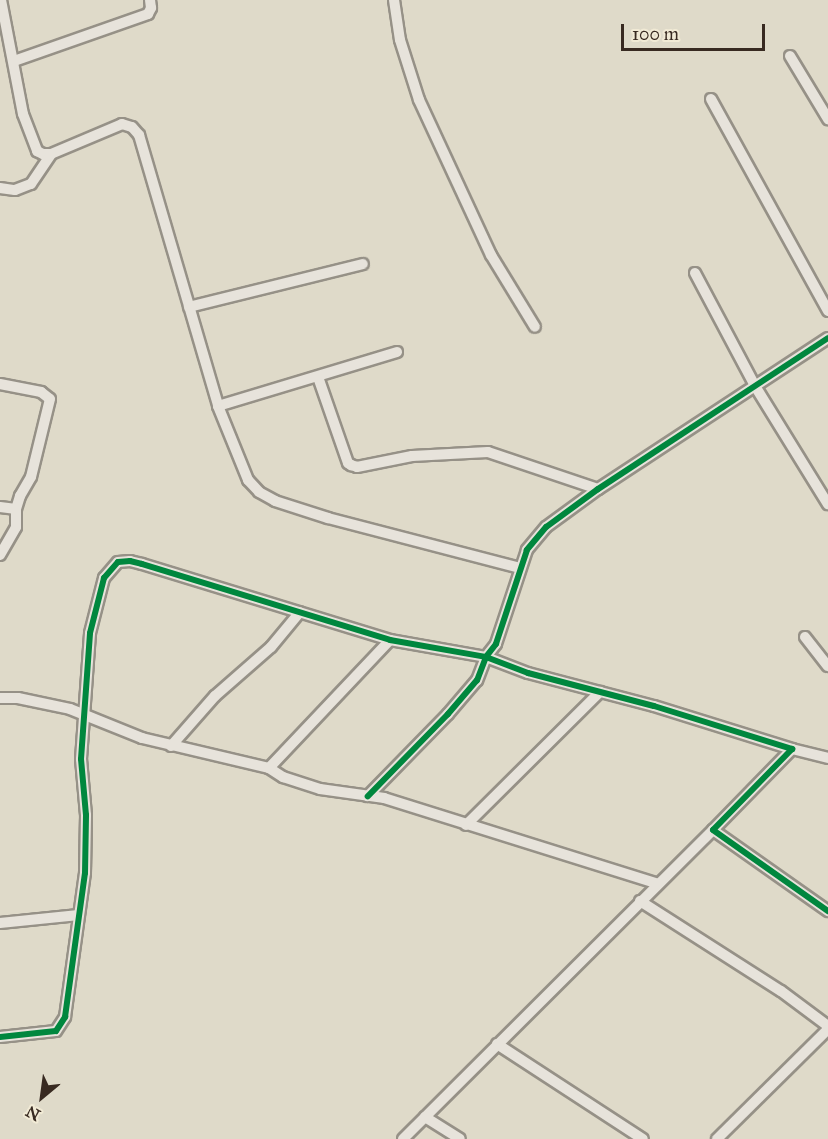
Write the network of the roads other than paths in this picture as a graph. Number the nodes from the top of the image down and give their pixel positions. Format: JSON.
{"nodes":[{"id":1,"x":1,"y":0,"type":"edge"},
{"id":2,"x":150,"y":0,"type":"edge"},
{"id":3,"x":394,"y":0,"type":"edge"},
{"id":4,"x":790,"y":56,"type":"dead end"},
{"id":5,"x":14,"y":61,"type":"junction"},
{"id":6,"x":711,"y":99,"type":"dead end"},
{"id":7,"x":828,"y":118,"type":"edge"},
{"id":8,"x":51,"y":154,"type":"junction"},
{"id":9,"x":0,"y":188,"type":"edge"},
{"id":10,"x":363,"y":264,"type":"dead end"},
{"id":11,"x":695,"y":273,"type":"dead end"},
{"id":12,"x":189,"y":307,"type":"junction"},
{"id":13,"x":828,"y":311,"type":"edge"},
{"id":14,"x":535,"y":327,"type":"dead end"},
{"id":15,"x":828,"y":338,"type":"edge"},
{"id":16,"x":398,"y":352,"type":"dead end"},
{"id":17,"x":318,"y":377,"type":"junction"},
{"id":18,"x":0,"y":384,"type":"edge"},
{"id":19,"x":755,"y":386,"type":"junction"},
{"id":20,"x":218,"y":405,"type":"junction"},
{"id":21,"x":598,"y":489,"type":"junction"},
{"id":22,"x":828,"y":504,"type":"edge"},
{"id":23,"x":0,"y":507,"type":"edge"},
{"id":24,"x":16,"y":509,"type":"junction"},
{"id":25,"x":0,"y":555,"type":"edge"},
{"id":26,"x":520,"y":568,"type":"junction"},
{"id":27,"x":300,"y":612,"type":"junction"},
{"id":28,"x":805,"y":637,"type":"dead end"},
{"id":29,"x":390,"y":640,"type":"junction"},
{"id":30,"x":486,"y":657,"type":"junction"},
{"id":31,"x":828,"y":666,"type":"edge"},
{"id":32,"x":600,"y":692,"type":"junction"},
{"id":33,"x":0,"y":698,"type":"edge"},
{"id":34,"x":86,"y":714,"type":"junction"},
{"id":35,"x":171,"y":746,"type":"junction"},
{"id":36,"x":792,"y":749,"type":"junction"},
{"id":37,"x":828,"y":758,"type":"edge"},
{"id":38,"x":269,"y":768,"type":"junction"},
{"id":39,"x":368,"y":796,"type":"junction"},
{"id":40,"x":466,"y":825,"type":"junction"},
{"id":41,"x":713,"y":830,"type":"junction"},
{"id":42,"x":658,"y":884,"type":"junction"},
{"id":43,"x":640,"y":902,"type":"junction"},
{"id":44,"x":828,"y":911,"type":"edge"},
{"id":45,"x":79,"y":915,"type":"junction"},
{"id":46,"x":0,"y":923,"type":"edge"},
{"id":47,"x":828,"y":1028,"type":"edge"},
{"id":48,"x":0,"y":1037,"type":"edge"},
{"id":49,"x":497,"y":1044,"type":"junction"},
{"id":50,"x":425,"y":1117,"type":"junction"},
{"id":51,"x":403,"y":1139,"type":"edge"},
{"id":52,"x":460,"y":1139,"type":"edge"},
{"id":53,"x":643,"y":1139,"type":"edge"},
{"id":54,"x":717,"y":1139,"type":"edge"}],
"edges":[{"from":1,"to":5,"type":"street"},
{"from":2,"to":5,"type":"street"},
{"from":3,"to":14,"type":"street"},
{"from":4,"to":7,"type":"street"},
{"from":5,"to":8,"type":"street"},
{"from":6,"to":13,"type":"street"},
{"from":8,"to":9,"type":"street"},
{"from":8,"to":12,"type":"street"},
{"from":10,"to":12,"type":"street"},
{"from":11,"to":19,"type":"street"},
{"from":12,"to":20,"type":"street"},
{"from":15,"to":19,"type":"street"},
{"from":16,"to":17,"type":"street"},
{"from":17,"to":20,"type":"street"},
{"from":17,"to":21,"type":"street"},
{"from":18,"to":24,"type":"street"},
{"from":19,"to":21,"type":"street"},
{"from":19,"to":22,"type":"street"},
{"from":20,"to":26,"type":"street"},
{"from":21,"to":26,"type":"street"},
{"from":23,"to":24,"type":"street"},
{"from":24,"to":25,"type":"street"},
{"from":26,"to":30,"type":"street"},
{"from":27,"to":29,"type":"street"},
{"from":27,"to":34,"type":"street"},
{"from":27,"to":35,"type":"street"},
{"from":28,"to":31,"type":"street"},
{"from":29,"to":30,"type":"street"},
{"from":29,"to":38,"type":"street"},
{"from":30,"to":32,"type":"street"},
{"from":30,"to":39,"type":"street"},
{"from":32,"to":36,"type":"street"},
{"from":32,"to":40,"type":"street"},
{"from":33,"to":34,"type":"street"},
{"from":34,"to":35,"type":"street"},
{"from":34,"to":45,"type":"street"},
{"from":35,"to":38,"type":"street"},
{"from":36,"to":37,"type":"street"},
{"from":36,"to":41,"type":"street"},
{"from":38,"to":39,"type":"street"},
{"from":39,"to":40,"type":"street"},
{"from":40,"to":42,"type":"street"},
{"from":41,"to":42,"type":"street"},
{"from":41,"to":44,"type":"street"},
{"from":42,"to":43,"type":"street"},
{"from":43,"to":47,"type":"street"},
{"from":43,"to":49,"type":"street"},
{"from":45,"to":46,"type":"street"},
{"from":45,"to":48,"type":"street"},
{"from":47,"to":54,"type":"street"},
{"from":49,"to":50,"type":"street"},
{"from":49,"to":53,"type":"street"},
{"from":50,"to":51,"type":"street"},
{"from":50,"to":52,"type":"street"}]}
